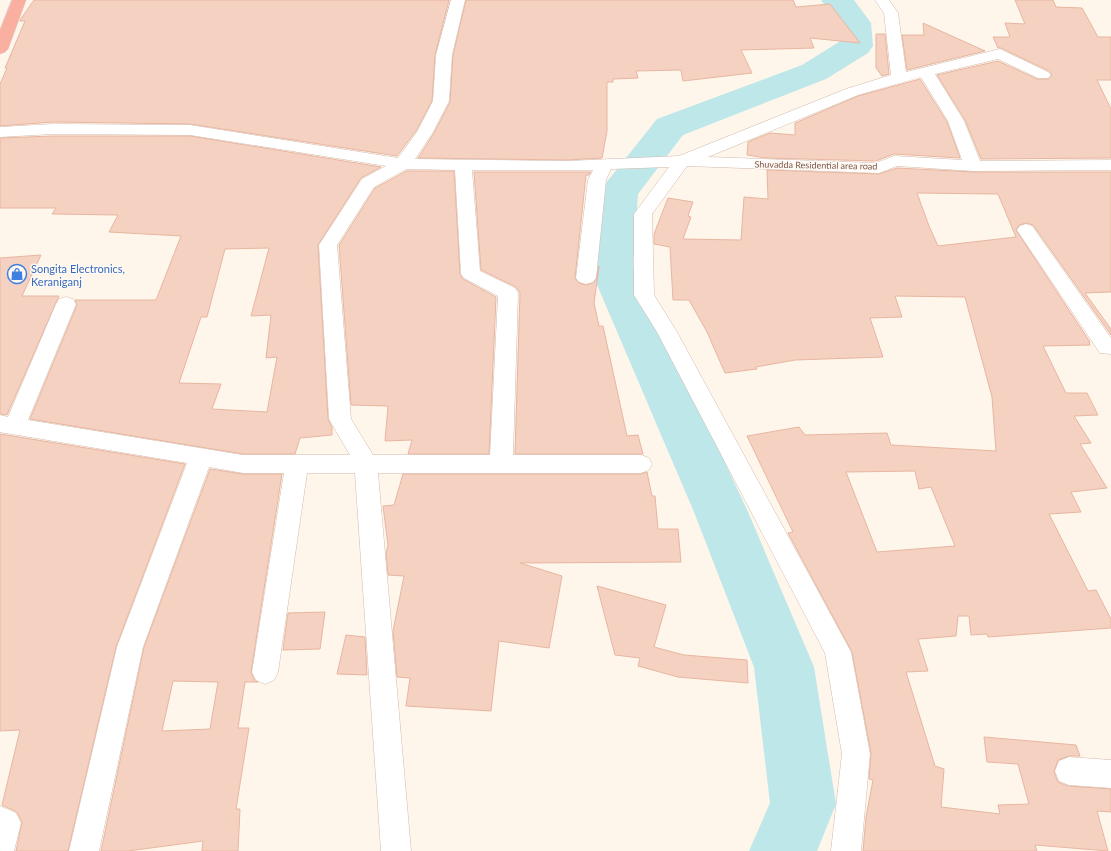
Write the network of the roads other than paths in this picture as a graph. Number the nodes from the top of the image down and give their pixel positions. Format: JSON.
{"nodes":[{"id":1,"x":19,"y":0,"type":"edge"},
{"id":2,"x":458,"y":0,"type":"edge"},
{"id":3,"x":882,"y":0,"type":"edge"},
{"id":4,"x":0,"y":49,"type":"edge"},
{"id":5,"x":926,"y":72,"type":"junction"},
{"id":6,"x":1043,"y":75,"type":"dead end"},
{"id":7,"x":900,"y":78,"type":"junction"},
{"id":8,"x":0,"y":132,"type":"edge"},
{"id":9,"x":682,"y":161,"type":"junction"},
{"id":10,"x":403,"y":164,"type":"junction"},
{"id":11,"x":463,"y":165,"type":"junction"},
{"id":12,"x":604,"y":165,"type":"junction"},
{"id":13,"x":1111,"y":165,"type":"edge"},
{"id":14,"x":973,"y":166,"type":"junction"},
{"id":15,"x":1026,"y":230,"type":"dead end"},
{"id":16,"x":586,"y":278,"type":"dead end"},
{"id":17,"x":66,"y":304,"type":"dead end"},
{"id":18,"x":1111,"y":347,"type":"edge"},
{"id":19,"x":7,"y":425,"type":"edge"},
{"id":20,"x":201,"y":457,"type":"junction"},
{"id":21,"x":297,"y":464,"type":"junction"},
{"id":22,"x":366,"y":464,"type":"junction"},
{"id":23,"x":501,"y":464,"type":"junction"},
{"id":24,"x":640,"y":464,"type":"dead end"},
{"id":25,"x":265,"y":672,"type":"dead end"},
{"id":26,"x":1069,"y":770,"type":"dead end"},
{"id":27,"x":1111,"y":774,"type":"edge"},
{"id":28,"x":0,"y":821,"type":"edge"},
{"id":29,"x":0,"y":848,"type":"edge"},
{"id":30,"x":84,"y":851,"type":"edge"},
{"id":31,"x":396,"y":851,"type":"edge"},
{"id":32,"x":846,"y":851,"type":"edge"}],
"edges":[{"from":1,"to":4,"type":"highway"},
{"from":2,"to":10,"type":"street"},
{"from":3,"to":7,"type":"street"},
{"from":5,"to":6,"type":"street"},
{"from":5,"to":7,"type":"street"},
{"from":5,"to":14,"type":"street"},
{"from":7,"to":9,"type":"street"},
{"from":8,"to":10,"type":"street"},
{"from":9,"to":12,"type":"street"},
{"from":9,"to":14,"type":"street","name":"Shuvadda Residential area road"},
{"from":9,"to":32,"type":"street"},
{"from":10,"to":11,"type":"street"},
{"from":10,"to":22,"type":"street"},
{"from":11,"to":12,"type":"street"},
{"from":11,"to":23,"type":"street"},
{"from":12,"to":16,"type":"street"},
{"from":13,"to":14,"type":"street","name":"Shuvadda Residential area road"},
{"from":15,"to":18,"type":"street"},
{"from":17,"to":19,"type":"street"},
{"from":19,"to":20,"type":"street"},
{"from":20,"to":21,"type":"street"},
{"from":20,"to":30,"type":"street"},
{"from":21,"to":22,"type":"street"},
{"from":21,"to":25,"type":"street"},
{"from":22,"to":23,"type":"street"},
{"from":22,"to":31,"type":"street"},
{"from":23,"to":24,"type":"street"},
{"from":26,"to":27,"type":"street"},
{"from":28,"to":29,"type":"street"}]}
